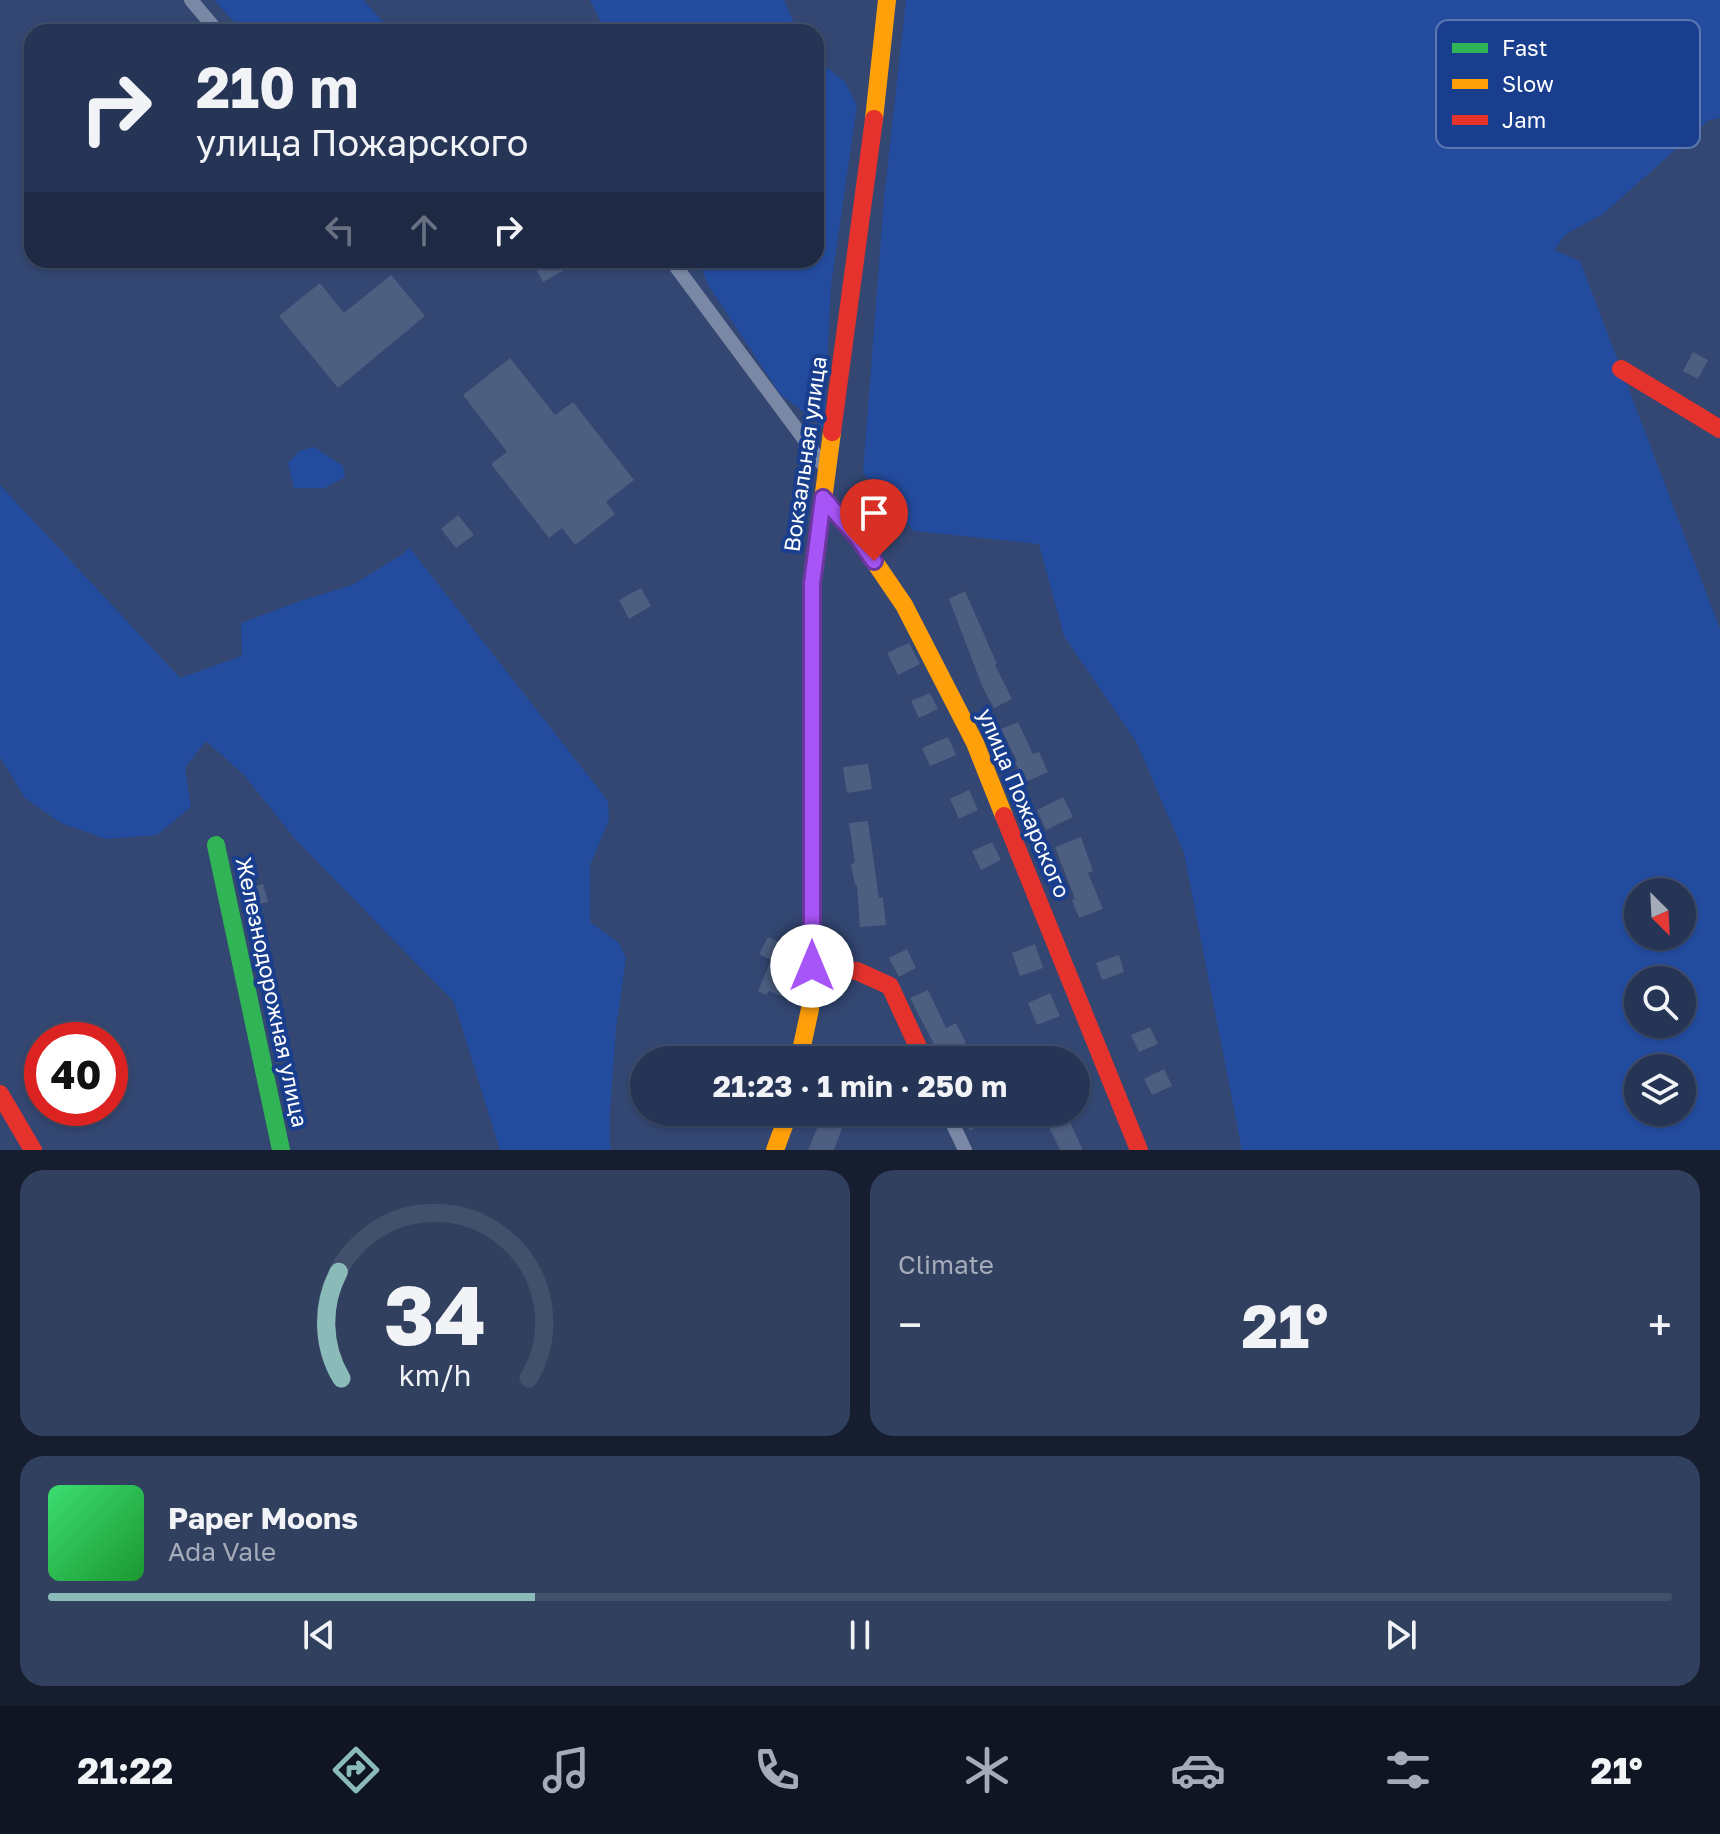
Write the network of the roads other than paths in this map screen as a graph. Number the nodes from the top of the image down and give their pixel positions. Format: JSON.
{"nodes":[{"id":1,"x":191,"y":0,"type":"edge"},
{"id":2,"x":887,"y":0,"type":"edge"},
{"id":3,"x":211,"y":24,"type":"edge"},
{"id":4,"x":677,"y":268,"type":"edge"},
{"id":5,"x":1621,"y":369,"type":"dead end"},
{"id":6,"x":1720,"y":429,"type":"edge"},
{"id":7,"x":827,"y":470,"type":"junction"},
{"id":8,"x":823,"y":498,"type":"junction"},
{"id":9,"x":216,"y":845,"type":"dead end"},
{"id":10,"x":812,"y":966,"type":"junction"},
{"id":11,"x":802,"y":1046,"type":"edge"},
{"id":12,"x":918,"y":1046,"type":"edge"},
{"id":13,"x":0,"y":1094,"type":"edge"},
{"id":14,"x":784,"y":1126,"type":"edge"},
{"id":15,"x":954,"y":1126,"type":"edge"},
{"id":16,"x":33,"y":1150,"type":"edge"},
{"id":17,"x":281,"y":1150,"type":"edge"},
{"id":18,"x":775,"y":1150,"type":"edge"},
{"id":19,"x":965,"y":1150,"type":"edge"},
{"id":20,"x":1139,"y":1150,"type":"edge"}],
"edges":[{"from":1,"to":3,"type":"street"},
{"from":2,"to":7,"type":"street","name":"Вокзальная улица"},
{"from":4,"to":7,"type":"street"},
{"from":5,"to":6,"type":"street"},
{"from":7,"to":8,"type":"street","name":"Вокзальная улица"},
{"from":8,"to":10,"type":"street","name":"Вокзальная улица"},
{"from":8,"to":20,"type":"street","name":"улица Пожарского"},
{"from":9,"to":17,"type":"street","name":"Железнодорожная улица"},
{"from":10,"to":11,"type":"street","name":"Вокзальная улица"},
{"from":10,"to":12,"type":"street"},
{"from":13,"to":16,"type":"street"},
{"from":14,"to":18,"type":"street"},
{"from":15,"to":19,"type":"street"}]}
